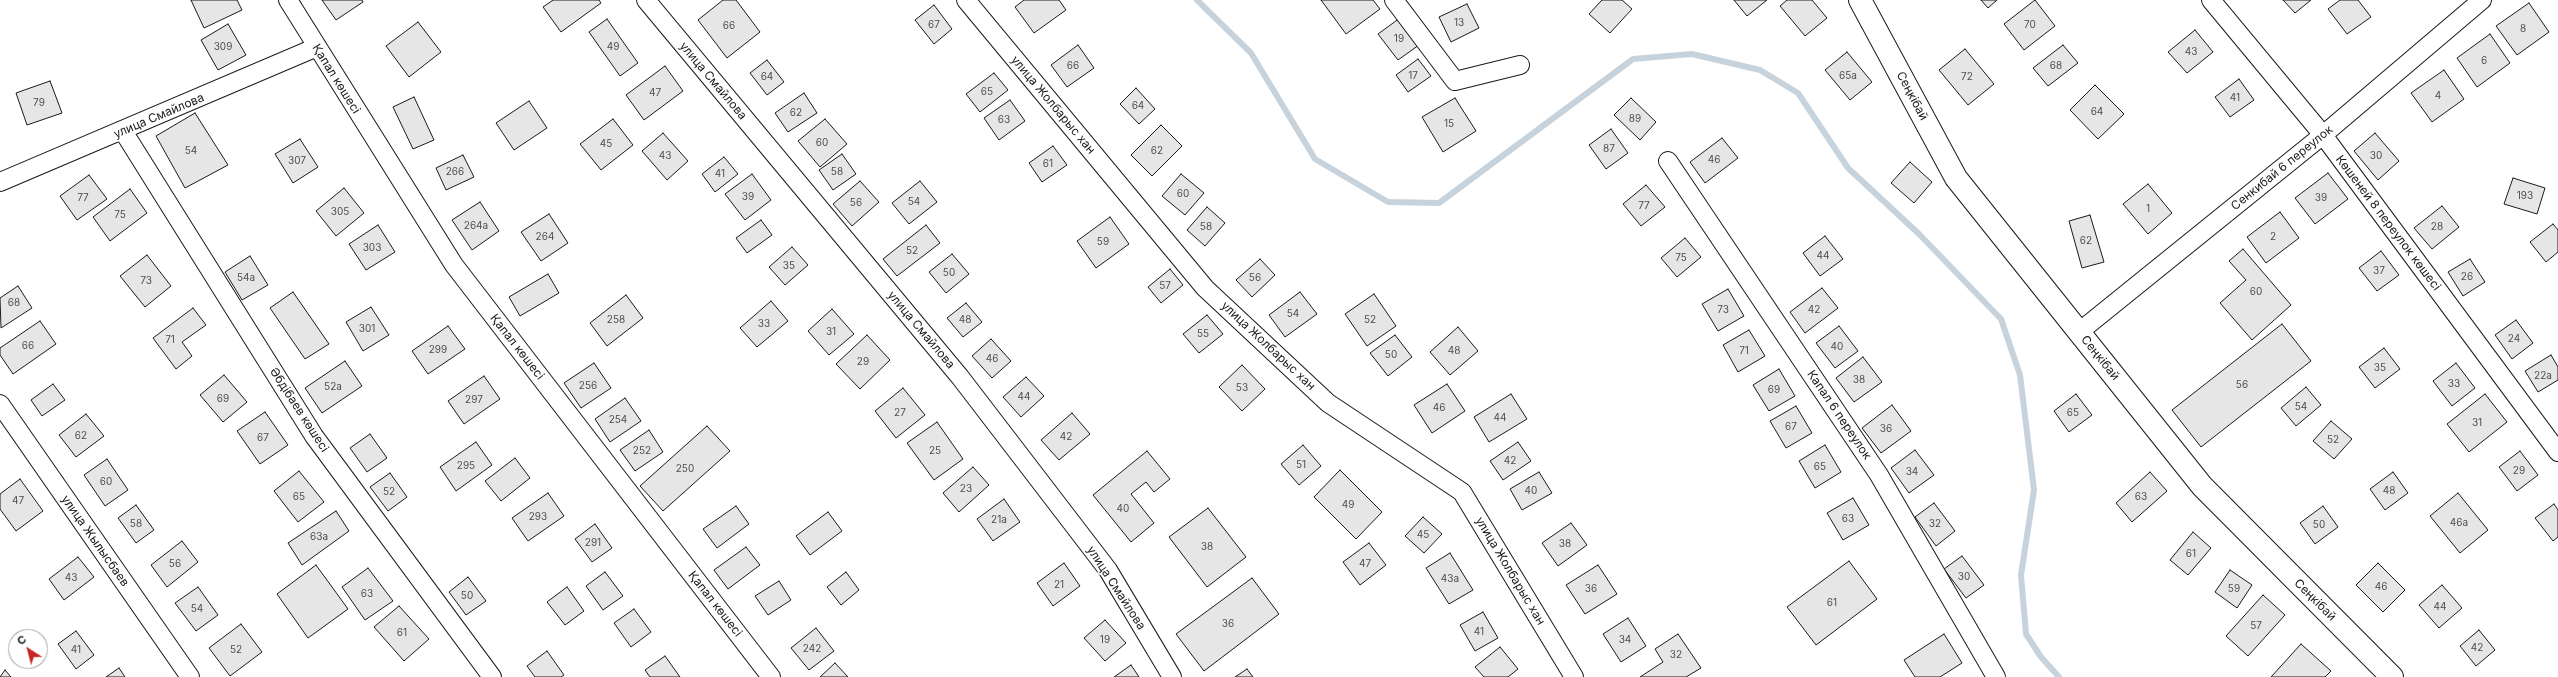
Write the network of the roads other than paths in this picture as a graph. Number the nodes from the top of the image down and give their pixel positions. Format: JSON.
{"nodes":[{"id":1,"x":288,"y":0,"type":"edge"},
{"id":2,"x":646,"y":0,"type":"edge"},
{"id":3,"x":966,"y":0,"type":"edge"},
{"id":4,"x":1394,"y":0,"type":"edge"},
{"id":5,"x":1860,"y":0,"type":"edge"},
{"id":6,"x":2212,"y":0,"type":"edge"},
{"id":7,"x":2482,"y":0,"type":"edge"},
{"id":8,"x":317,"y":47,"type":"junction"},
{"id":9,"x":1520,"y":65,"type":"dead end"},
{"id":10,"x":123,"y":131,"type":"junction"},
{"id":11,"x":2322,"y":135,"type":"junction"},
{"id":12,"x":1668,"y":161,"type":"dead end"},
{"id":13,"x":0,"y":182,"type":"edge"},
{"id":14,"x":2079,"y":332,"type":"junction"},
{"id":15,"x":0,"y":404,"type":"edge"},
{"id":16,"x":2558,"y":452,"type":"edge"},
{"id":17,"x":190,"y":677,"type":"edge"},
{"id":18,"x":492,"y":677,"type":"edge"},
{"id":19,"x":771,"y":677,"type":"edge"},
{"id":20,"x":1172,"y":677,"type":"edge"},
{"id":21,"x":1574,"y":677,"type":"edge"},
{"id":22,"x":1996,"y":677,"type":"edge"},
{"id":23,"x":2392,"y":677,"type":"edge"}],
"edges":[{"from":1,"to":8,"type":"street","name":"Қапал көшесі"},
{"from":2,"to":20,"type":"street","name":"улица Смайлова"},
{"from":3,"to":21,"type":"street","name":"улица Жолбарыс хан"},
{"from":4,"to":9,"type":"street"},
{"from":5,"to":14,"type":"street","name":"Сеңкібай"},
{"from":6,"to":11,"type":"street","name":"Көшеней 8 переулок көшесі"},
{"from":7,"to":11,"type":"street","name":"Сенкибай 6 переулок"},
{"from":8,"to":10,"type":"street","name":"улица Смайлова"},
{"from":8,"to":19,"type":"street","name":"Қапал көшесі"},
{"from":10,"to":13,"type":"street","name":"улица Смайлова"},
{"from":10,"to":18,"type":"street","name":"Әбдібаев көшесі"},
{"from":11,"to":14,"type":"street","name":"Сенкибай 6 переулок"},
{"from":11,"to":16,"type":"street","name":"Көшеней 8 переулок көшесі"},
{"from":12,"to":22,"type":"street","name":"Капал 6 переулок"},
{"from":14,"to":23,"type":"street","name":"Сеңкібай"},
{"from":15,"to":17,"type":"street","name":"улица Жылысбаев"}]}
